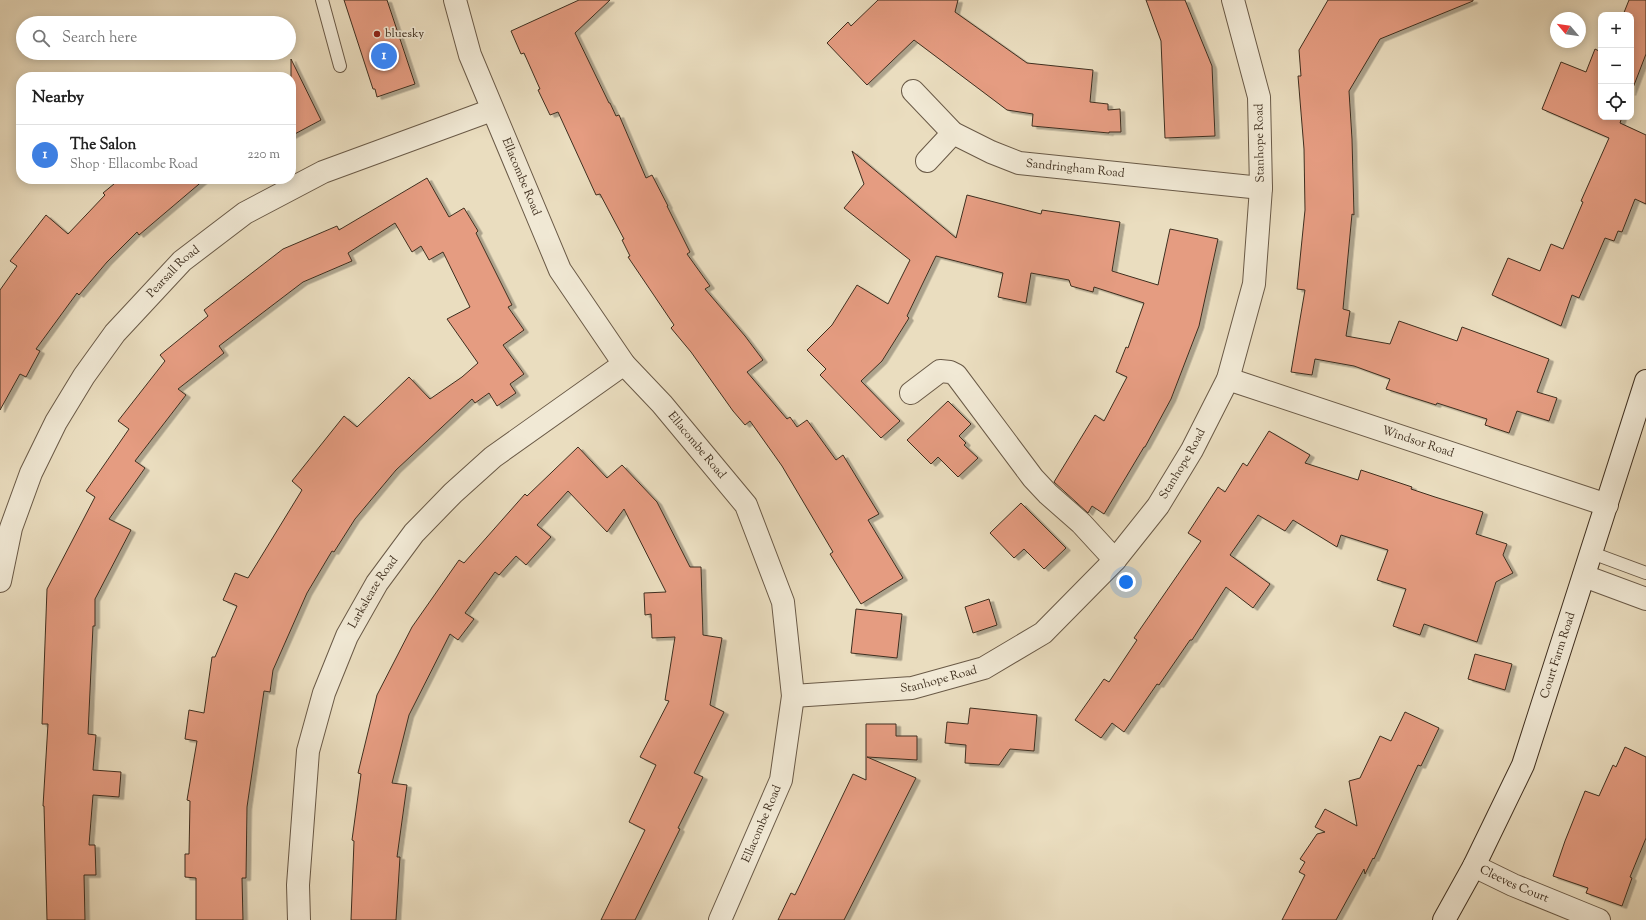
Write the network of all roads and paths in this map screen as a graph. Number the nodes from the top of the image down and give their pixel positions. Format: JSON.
{"nodes":[{"id":1,"x":322,"y":0,"type":"edge"},
{"id":2,"x":455,"y":0,"type":"edge"},
{"id":3,"x":1233,"y":0,"type":"edge"},
{"id":4,"x":340,"y":66,"type":"dead end"},
{"id":5,"x":913,"y":91,"type":"dead end"},
{"id":6,"x":492,"y":110,"type":"junction"},
{"id":7,"x":953,"y":133,"type":"junction"},
{"id":8,"x":927,"y":161,"type":"dead end"},
{"id":9,"x":1261,"y":188,"type":"junction"},
{"id":10,"x":624,"y":364,"type":"junction"},
{"id":11,"x":1228,"y":379,"type":"junction"},
{"id":12,"x":1646,"y":381,"type":"edge"},
{"id":13,"x":911,"y":393,"type":"dead end"},
{"id":14,"x":1607,"y":505,"type":"junction"},
{"id":15,"x":5,"y":527,"type":"edge"},
{"id":16,"x":1592,"y":554,"type":"junction"},
{"id":17,"x":1115,"y":560,"type":"junction"},
{"id":18,"x":1646,"y":574,"type":"edge"},
{"id":19,"x":1584,"y":576,"type":"junction"},
{"id":20,"x":0,"y":581,"type":"edge"},
{"id":21,"x":1646,"y":599,"type":"edge"},
{"id":22,"x":793,"y":696,"type":"junction"},
{"id":23,"x":1474,"y":866,"type":"junction"},
{"id":24,"x":299,"y":920,"type":"edge"},
{"id":25,"x":720,"y":920,"type":"edge"},
{"id":26,"x":1444,"y":920,"type":"edge"},
{"id":27,"x":1599,"y":920,"type":"edge"}],
"edges":[{"from":1,"to":4,"type":"lane"},
{"from":2,"to":6,"type":"street","name":"Ellacombe Road"},
{"from":3,"to":9,"type":"street","name":"Stanhope Road"},
{"from":5,"to":7,"type":"street","name":"Sandringham Road"},
{"from":6,"to":10,"type":"street","name":"Ellacombe Road"},
{"from":6,"to":15,"type":"street","name":"Pearsall Road"},
{"from":7,"to":8,"type":"street"},
{"from":7,"to":9,"type":"street","name":"Sandringham Road"},
{"from":9,"to":11,"type":"street","name":"Stanhope Road"},
{"from":10,"to":22,"type":"street","name":"Ellacombe Road"},
{"from":10,"to":24,"type":"street","name":"Larksleaze Road"},
{"from":11,"to":14,"type":"street","name":"Windsor Road"},
{"from":11,"to":17,"type":"street","name":"Stanhope Road"},
{"from":12,"to":14,"type":"street","name":"Court Farm Road"},
{"from":13,"to":17,"type":"street"},
{"from":14,"to":16,"type":"street","name":"Court Farm Road"},
{"from":15,"to":20,"type":"street","name":"Pearsall Road"},
{"from":16,"to":18,"type":"lane"},
{"from":16,"to":19,"type":"street","name":"Court Farm Road"},
{"from":17,"to":22,"type":"street","name":"Stanhope Road"},
{"from":19,"to":21,"type":"street"},
{"from":19,"to":23,"type":"street","name":"Court Farm Road"},
{"from":22,"to":25,"type":"street","name":"Ellacombe Road"},
{"from":23,"to":26,"type":"street","name":"Court Farm Road"},
{"from":23,"to":27,"type":"street","name":"Cleeves Court"}]}
